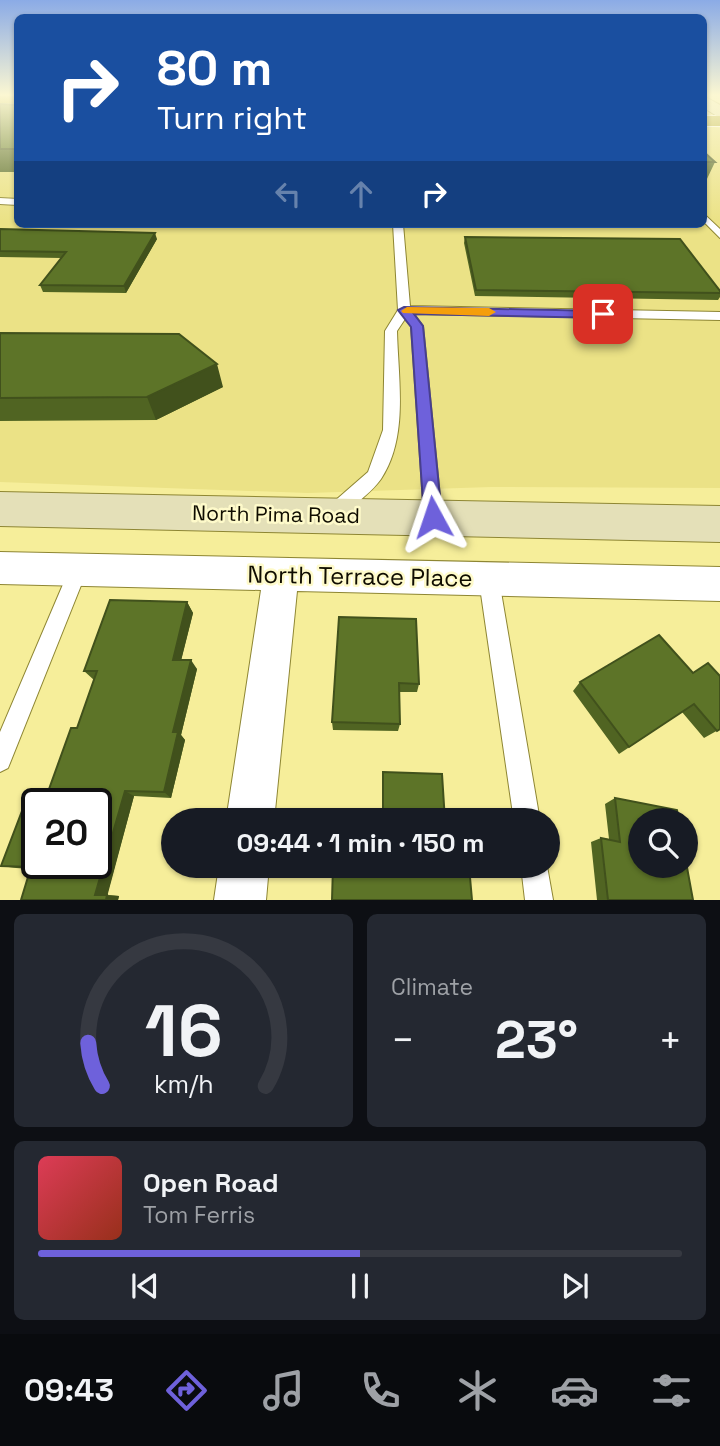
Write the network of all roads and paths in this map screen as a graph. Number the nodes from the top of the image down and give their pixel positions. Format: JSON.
{"nodes":[{"id":1,"x":707,"y":219,"type":"edge"},
{"id":2,"x":398,"y":228,"type":"edge"},
{"id":3,"x":720,"y":235,"type":"edge"},
{"id":4,"x":404,"y":310,"type":"junction"},
{"id":5,"x":720,"y":316,"type":"edge"},
{"id":6,"x":0,"y":509,"type":"edge"},
{"id":7,"x":331,"y":515,"type":"junction"},
{"id":8,"x":433,"y":517,"type":"junction"},
{"id":9,"x":720,"y":524,"type":"edge"},
{"id":10,"x":0,"y":568,"type":"edge"},
{"id":11,"x":79,"y":568,"type":"junction"},
{"id":12,"x":281,"y":575,"type":"junction"},
{"id":13,"x":489,"y":580,"type":"junction"},
{"id":14,"x":720,"y":584,"type":"edge"},
{"id":15,"x":0,"y":760,"type":"edge"},
{"id":16,"x":252,"y":808,"type":"edge"},
{"id":17,"x":525,"y":808,"type":"edge"},
{"id":18,"x":243,"y":878,"type":"edge"},
{"id":19,"x":536,"y":878,"type":"edge"},
{"id":20,"x":240,"y":900,"type":"edge"},
{"id":21,"x":539,"y":900,"type":"edge"}],
"edges":[{"from":1,"to":3,"type":"lane"},
{"from":2,"to":4,"type":"lane"},
{"from":4,"to":5,"type":"lane"},
{"from":4,"to":7,"type":"lane"},
{"from":4,"to":8,"type":"lane"},
{"from":6,"to":7,"type":"main road","name":"North Pima Road"},
{"from":7,"to":8,"type":"main road","name":"North Pima Road"},
{"from":8,"to":9,"type":"main road","name":"North Pima Road"},
{"from":10,"to":11,"type":"street","name":"North Terrace Place"},
{"from":11,"to":12,"type":"street","name":"North Terrace Place"},
{"from":11,"to":15,"type":"lane"},
{"from":12,"to":13,"type":"street","name":"North Terrace Place"},
{"from":12,"to":16,"type":"street"},
{"from":13,"to":14,"type":"street","name":"North Terrace Place"},
{"from":13,"to":17,"type":"lane"},
{"from":18,"to":20,"type":"street"},
{"from":19,"to":21,"type":"lane"}]}
